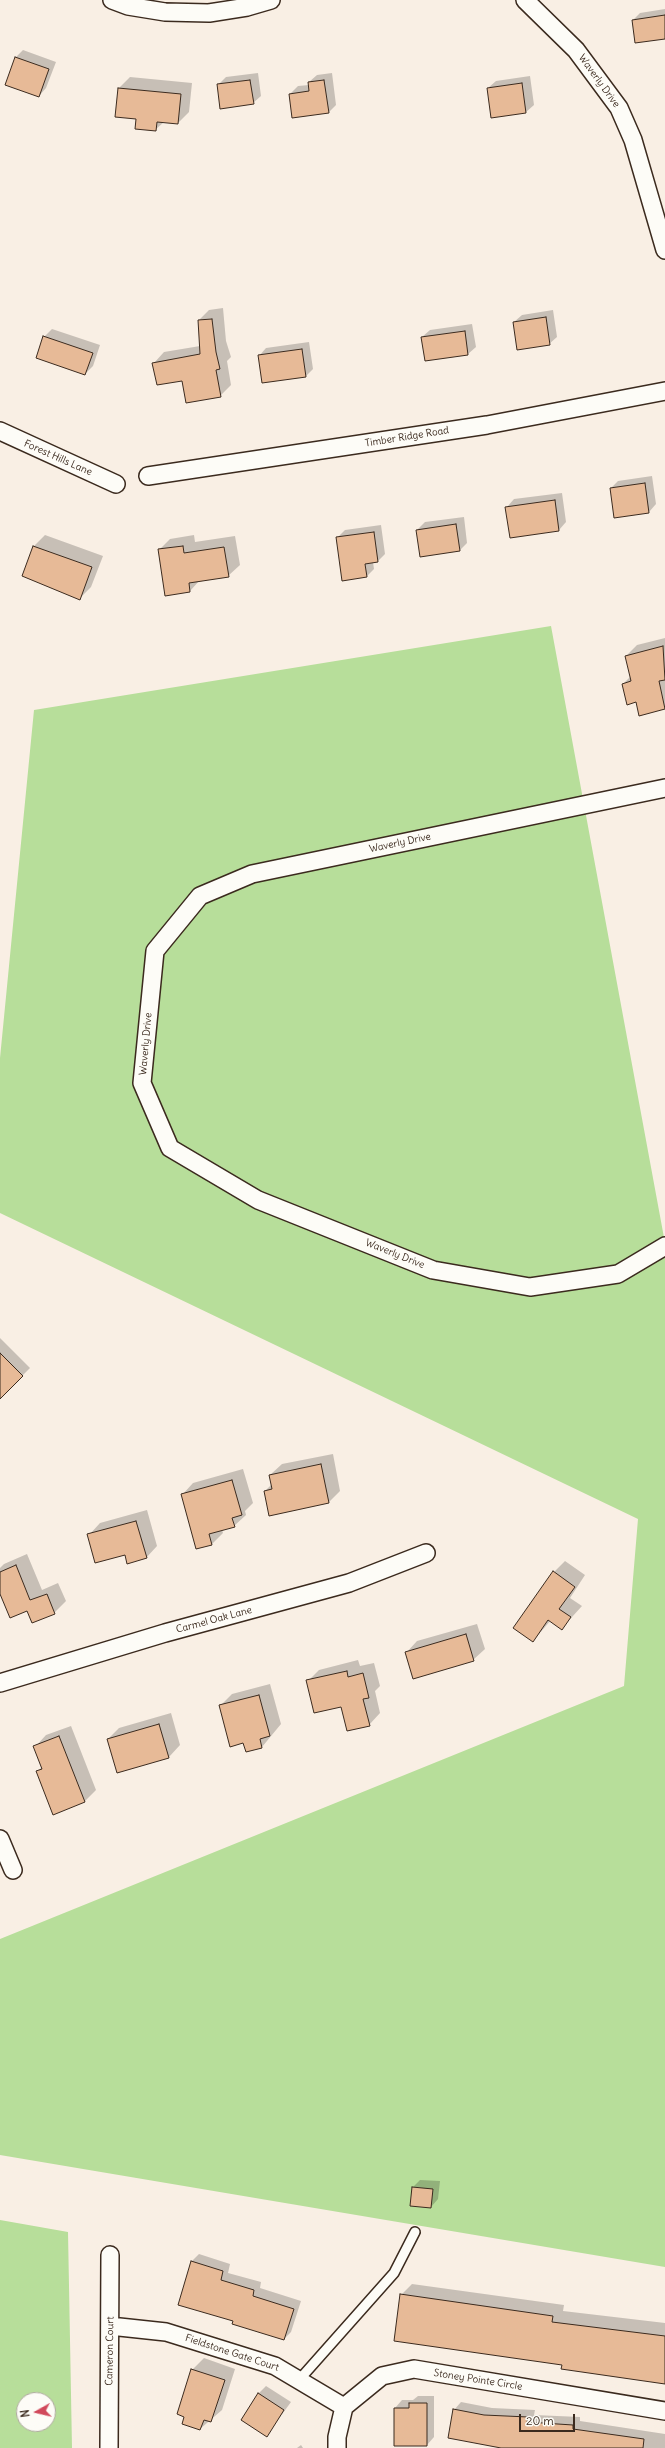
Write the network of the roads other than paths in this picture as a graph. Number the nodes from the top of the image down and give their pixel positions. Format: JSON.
{"nodes":[{"id":1,"x":112,"y":0,"type":"edge"},
{"id":2,"x":271,"y":0,"type":"edge"},
{"id":3,"x":525,"y":0,"type":"edge"},
{"id":4,"x":665,"y":250,"type":"edge"},
{"id":5,"x":665,"y":391,"type":"edge"},
{"id":6,"x":0,"y":431,"type":"edge"},
{"id":7,"x":148,"y":476,"type":"dead end"},
{"id":8,"x":116,"y":484,"type":"dead end"},
{"id":9,"x":665,"y":788,"type":"edge"},
{"id":10,"x":665,"y":1246,"type":"edge"},
{"id":11,"x":426,"y":1553,"type":"dead end"},
{"id":12,"x":0,"y":1683,"type":"edge"},
{"id":13,"x":0,"y":1839,"type":"edge"},
{"id":14,"x":13,"y":1870,"type":"dead end"},
{"id":15,"x":415,"y":2232,"type":"dead end"},
{"id":16,"x":110,"y":2255,"type":"dead end"},
{"id":17,"x":110,"y":2326,"type":"junction"},
{"id":18,"x":299,"y":2380,"type":"junction"},
{"id":19,"x":344,"y":2407,"type":"junction"},
{"id":20,"x":665,"y":2411,"type":"edge"},
{"id":21,"x":109,"y":2448,"type":"edge"},
{"id":22,"x":337,"y":2448,"type":"edge"}],
"edges":[{"from":1,"to":2,"type":"street"},
{"from":3,"to":4,"type":"street","name":"Waverly Drive"},
{"from":5,"to":7,"type":"street","name":"Timber Ridge Road"},
{"from":6,"to":8,"type":"street","name":"Forest Hills Lane"},
{"from":9,"to":10,"type":"street","name":"Waverly Drive"},
{"from":11,"to":12,"type":"street","name":"Carmel Oak Lane"},
{"from":13,"to":14,"type":"street"},
{"from":15,"to":18,"type":"lane"},
{"from":16,"to":17,"type":"street","name":"Cameron Court"},
{"from":17,"to":18,"type":"street","name":"Fieldstone Gate Court"},
{"from":17,"to":21,"type":"street","name":"Cameron Court"},
{"from":18,"to":19,"type":"street","name":"Fieldstone Gate Court"},
{"from":19,"to":20,"type":"street","name":"Stoney Pointe Circle"},
{"from":19,"to":22,"type":"street"}]}
